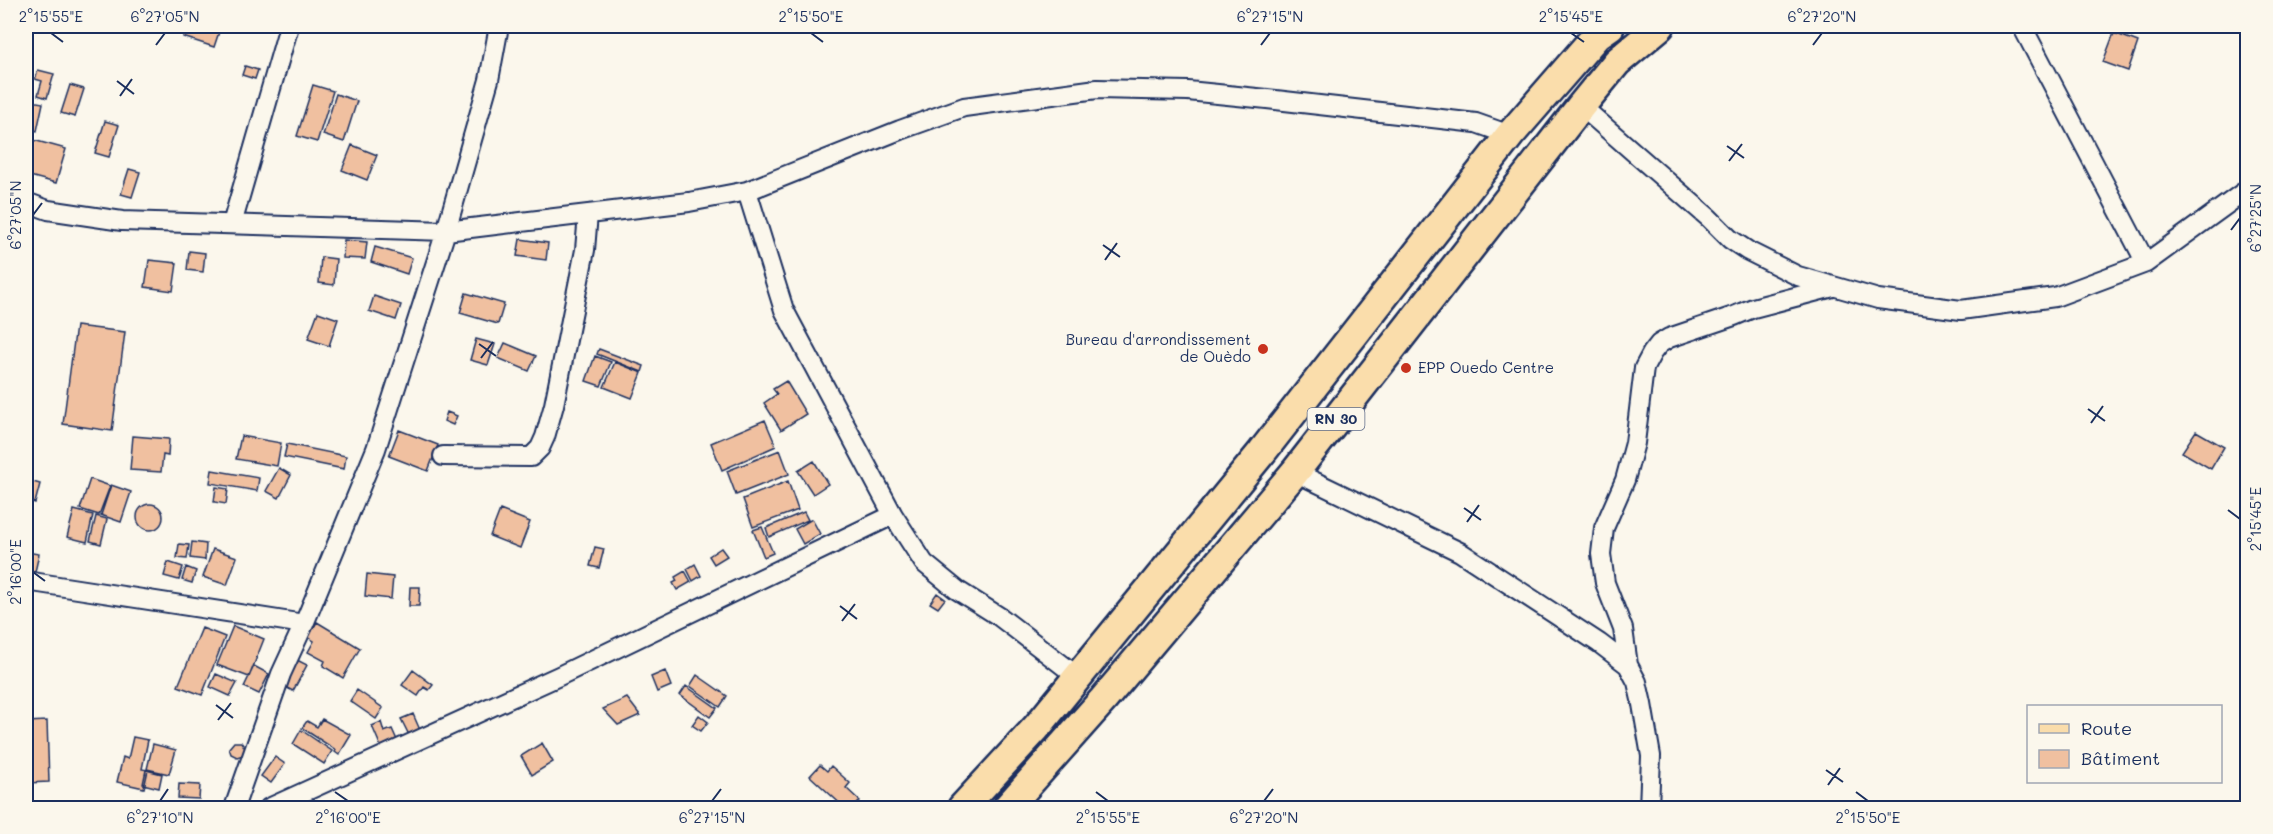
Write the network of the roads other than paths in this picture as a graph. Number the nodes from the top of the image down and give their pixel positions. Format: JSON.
{"nodes":[{"id":1,"x":289,"y":26,"type":"edge"},
{"id":2,"x":499,"y":26,"type":"edge"},
{"id":3,"x":1610,"y":26,"type":"edge"},
{"id":4,"x":1660,"y":26,"type":"edge"},
{"id":5,"x":2022,"y":26,"type":"edge"},
{"id":6,"x":1581,"y":106,"type":"junction"},
{"id":7,"x":1510,"y":135,"type":"junction"},
{"id":8,"x":2247,"y":189,"type":"edge"},
{"id":9,"x":747,"y":191,"type":"junction"},
{"id":10,"x":26,"y":202,"type":"edge"},
{"id":11,"x":48,"y":210,"type":"junction"},
{"id":12,"x":26,"y":213,"type":"edge"},
{"id":13,"x":588,"y":214,"type":"junction"},
{"id":14,"x":232,"y":224,"type":"junction"},
{"id":15,"x":446,"y":231,"type":"junction"},
{"id":16,"x":2146,"y":263,"type":"junction"},
{"id":17,"x":1836,"y":287,"type":"junction"},
{"id":18,"x":443,"y":456,"type":"dead end"},
{"id":19,"x":1295,"y":472,"type":"junction"},
{"id":20,"x":893,"y":515,"type":"junction"},
{"id":21,"x":26,"y":581,"type":"edge"},
{"id":22,"x":304,"y":624,"type":"junction"},
{"id":23,"x":1628,"y":665,"type":"junction"},
{"id":24,"x":1078,"y":677,"type":"junction"},
{"id":25,"x":234,"y":808,"type":"edge"},
{"id":26,"x":269,"y":808,"type":"edge"},
{"id":27,"x":962,"y":808,"type":"edge"},
{"id":28,"x":1007,"y":808,"type":"edge"},
{"id":29,"x":1649,"y":808,"type":"edge"}],
"edges":[{"from":1,"to":14,"type":"street"},
{"from":2,"to":15,"type":"street"},
{"from":3,"to":7,"type":"main road","number":"RN 30"},
{"from":4,"to":6,"type":"main road","name":"RN 30","number":"RN 30"},
{"from":5,"to":16,"type":"street"},
{"from":6,"to":17,"type":"street"},
{"from":6,"to":19,"type":"main road","name":"RN 30","number":"RN 30"},
{"from":7,"to":9,"type":"street"},
{"from":7,"to":24,"type":"main road","number":"RN 30"},
{"from":8,"to":16,"type":"street"},
{"from":9,"to":13,"type":"street"},
{"from":9,"to":20,"type":"street"},
{"from":10,"to":11,"type":"street"},
{"from":11,"to":12,"type":"street"},
{"from":11,"to":14,"type":"street"},
{"from":13,"to":15,"type":"street"},
{"from":13,"to":18,"type":"street"},
{"from":14,"to":15,"type":"street"},
{"from":15,"to":22,"type":"street"},
{"from":16,"to":17,"type":"street"},
{"from":17,"to":23,"type":"street"},
{"from":19,"to":23,"type":"street"},
{"from":19,"to":28,"type":"main road","name":"RN 30","number":"RN 30"},
{"from":20,"to":24,"type":"street"},
{"from":20,"to":26,"type":"street"},
{"from":21,"to":22,"type":"street"},
{"from":22,"to":25,"type":"street"},
{"from":23,"to":29,"type":"street"},
{"from":24,"to":27,"type":"main road","number":"RN 30"}]}
